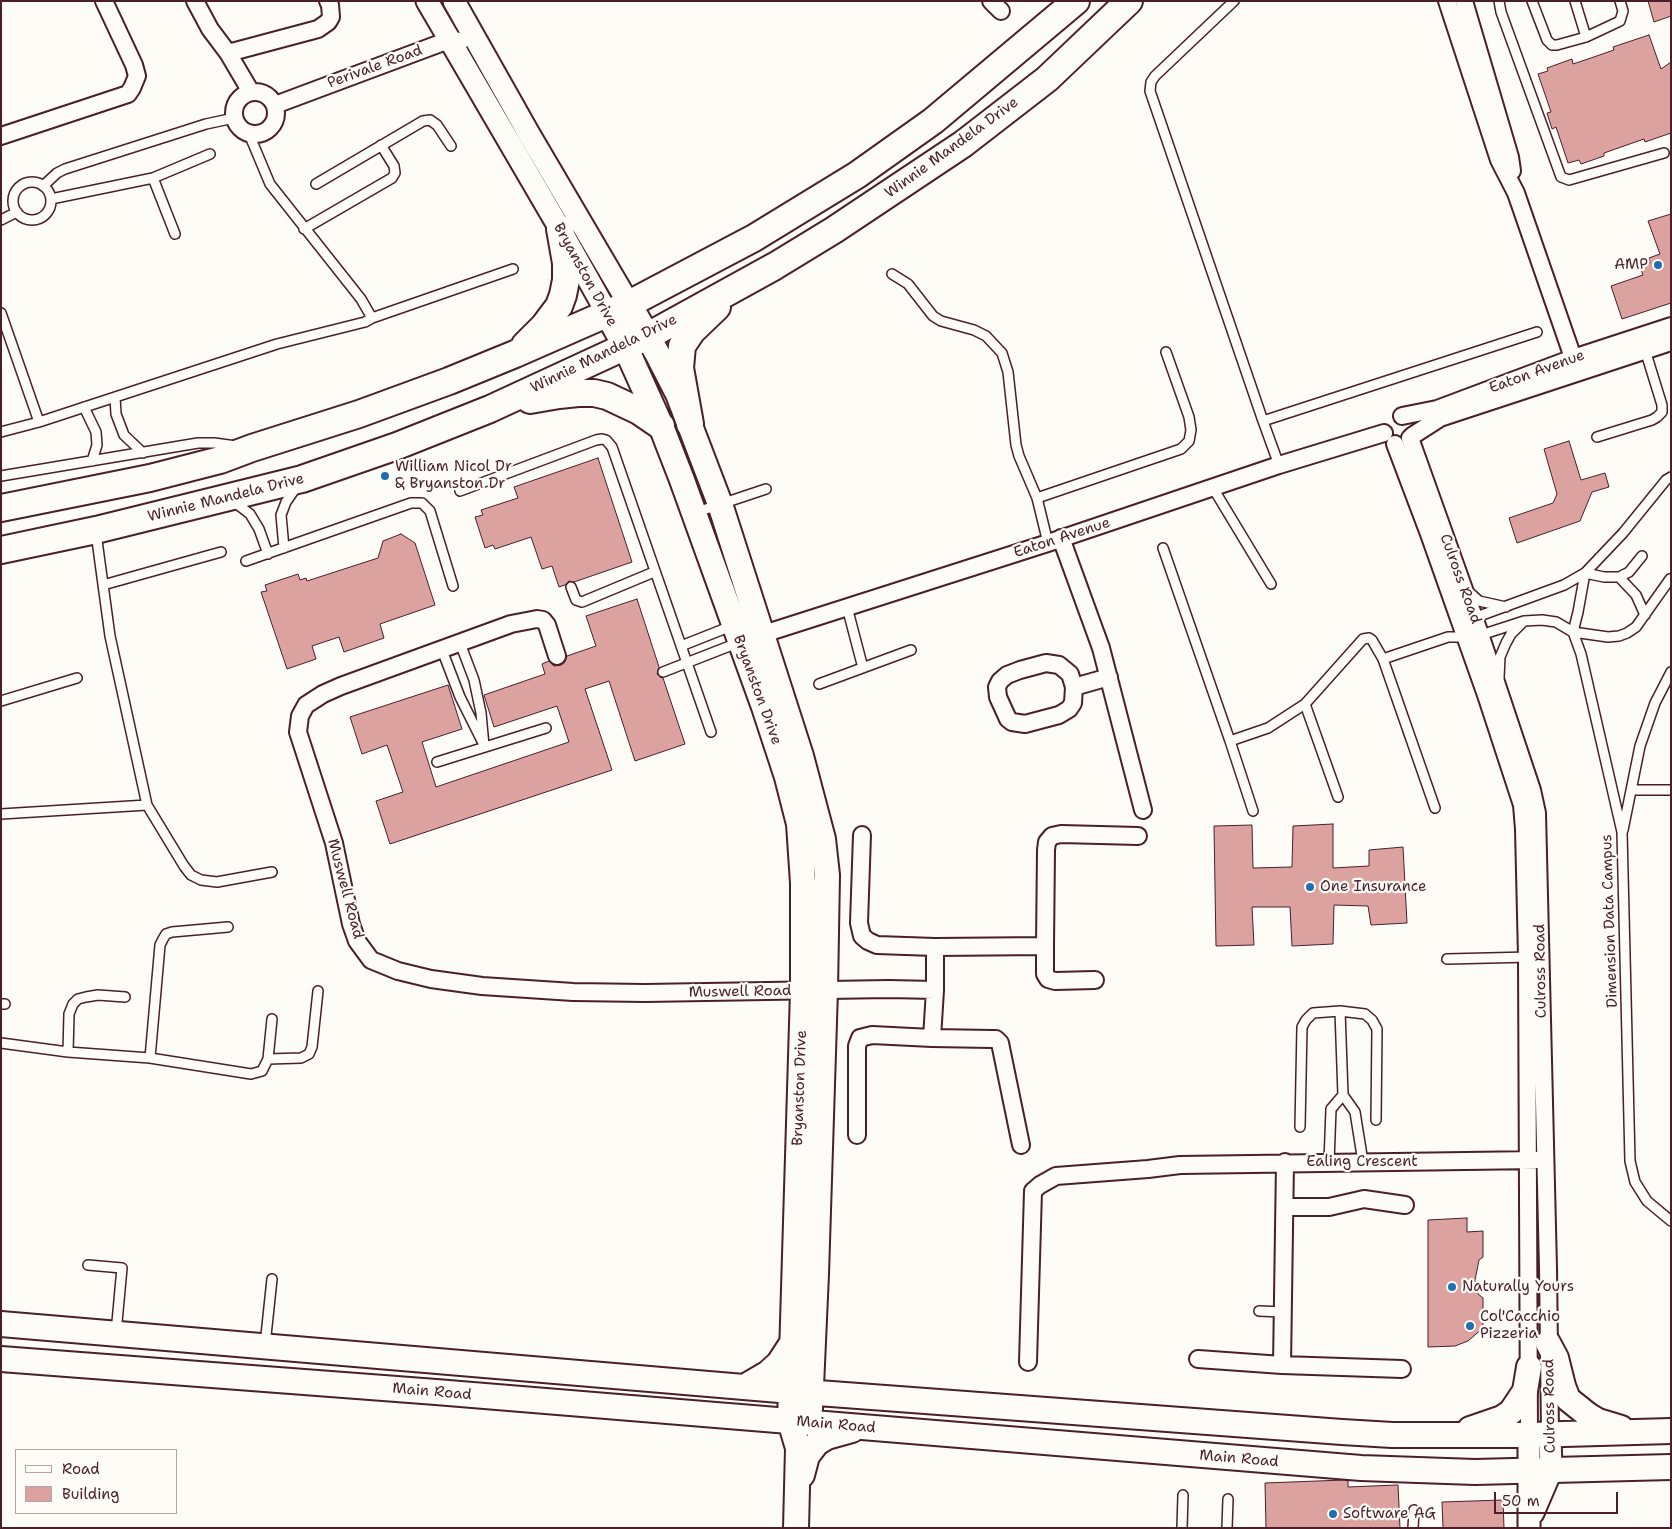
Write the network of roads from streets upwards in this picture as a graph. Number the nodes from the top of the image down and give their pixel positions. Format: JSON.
{"nodes":[{"id":1,"x":104,"y":1,"type":"edge"},
{"id":2,"x":195,"y":1,"type":"edge"},
{"id":3,"x":328,"y":1,"type":"edge"},
{"id":4,"x":427,"y":1,"type":"edge"},
{"id":5,"x":454,"y":1,"type":"edge"},
{"id":6,"x":1076,"y":1,"type":"edge"},
{"id":7,"x":1129,"y":1,"type":"edge"},
{"id":8,"x":1447,"y":1,"type":"edge"},
{"id":9,"x":1464,"y":1,"type":"edge"},
{"id":10,"x":449,"y":40,"type":"junction"},
{"id":11,"x":477,"y":43,"type":"junction"},
{"id":12,"x":228,"y":53,"type":"junction"},
{"id":13,"x":251,"y":92,"type":"junction"},
{"id":14,"x":274,"y":105,"type":"junction"},
{"id":15,"x":1,"y":136,"type":"edge"},
{"id":16,"x":1516,"y":193,"type":"junction"},
{"id":17,"x":560,"y":228,"type":"junction"},
{"id":18,"x":746,"y":282,"type":"junction"},
{"id":19,"x":618,"y":308,"type":"junction"},
{"id":20,"x":1671,"y":326,"type":"edge"},
{"id":21,"x":636,"y":341,"type":"junction"},
{"id":22,"x":1671,"y":342,"type":"edge"},
{"id":23,"x":515,"y":354,"type":"junction"},
{"id":24,"x":1575,"y":365,"type":"junction"},
{"id":25,"x":490,"y":409,"type":"junction"},
{"id":26,"x":1402,"y":416,"type":"junction"},
{"id":27,"x":690,"y":424,"type":"junction"},
{"id":28,"x":661,"y":426,"type":"junction"},
{"id":29,"x":1411,"y":437,"type":"junction"},
{"id":30,"x":1389,"y":438,"type":"junction"},
{"id":31,"x":1,"y":508,"type":"edge"},
{"id":32,"x":1055,"y":541,"type":"junction"},
{"id":33,"x":1,"y":550,"type":"edge"},
{"id":34,"x":1470,"y":628,"type":"junction"},
{"id":35,"x":737,"y":633,"type":"junction"},
{"id":36,"x":762,"y":634,"type":"junction"},
{"id":37,"x":557,"y":656,"type":"dead end"},
{"id":38,"x":1109,"y":678,"type":"junction"},
{"id":39,"x":1074,"y":687,"type":"junction"},
{"id":40,"x":1143,"y":810,"type":"dead end"},
{"id":41,"x":862,"y":835,"type":"dead end"},
{"id":42,"x":1138,"y":836,"type":"dead end"},
{"id":43,"x":1044,"y":946,"type":"junction"},
{"id":44,"x":935,"y":948,"type":"junction"},
{"id":45,"x":1534,"y":957,"type":"junction"},
{"id":46,"x":1095,"y":980,"type":"dead end"},
{"id":47,"x":935,"y":990,"type":"junction"},
{"id":48,"x":814,"y":991,"type":"junction"},
{"id":49,"x":932,"y":1038,"type":"junction"},
{"id":50,"x":857,"y":1135,"type":"dead end"},
{"id":51,"x":1020,"y":1145,"type":"dead end"},
{"id":52,"x":1544,"y":1159,"type":"junction"},
{"id":53,"x":1527,"y":1160,"type":"junction"},
{"id":54,"x":1285,"y":1162,"type":"junction"},
{"id":55,"x":1405,"y":1205,"type":"dead end"},
{"id":56,"x":1285,"y":1207,"type":"junction"},
{"id":57,"x":1,"y":1324,"type":"edge"},
{"id":58,"x":1548,"y":1342,"type":"junction"},
{"id":59,"x":792,"y":1343,"type":"junction"},
{"id":60,"x":1,"y":1359,"type":"edge"},
{"id":61,"x":1198,"y":1359,"type":"dead end"},
{"id":62,"x":1028,"y":1362,"type":"dead end"},
{"id":63,"x":1282,"y":1365,"type":"junction"},
{"id":64,"x":1529,"y":1367,"type":"junction"},
{"id":65,"x":1402,"y":1369,"type":"dead end"},
{"id":66,"x":744,"y":1387,"type":"junction"},
{"id":67,"x":801,"y":1392,"type":"junction"},
{"id":68,"x":800,"y":1422,"type":"junction"},
{"id":69,"x":863,"y":1427,"type":"junction"},
{"id":70,"x":1633,"y":1431,"type":"junction"},
{"id":71,"x":1671,"y":1431,"type":"edge"},
{"id":72,"x":1452,"y":1435,"type":"junction"},
{"id":73,"x":1540,"y":1435,"type":"junction"},
{"id":74,"x":1671,"y":1467,"type":"edge"},
{"id":75,"x":1540,"y":1471,"type":"junction"},
{"id":76,"x":797,"y":1496,"type":"junction"},
{"id":77,"x":1529,"y":1524,"type":"edge"},
{"id":78,"x":796,"y":1528,"type":"edge"}],
"edges":[{"from":1,"to":15,"type":"street"},
{"from":2,"to":12,"type":"street"},
{"from":3,"to":12,"type":"street"},
{"from":4,"to":10,"type":"street","name":"Bryanston Drive"},
{"from":5,"to":11,"type":"street","name":"Bryanston Drive"},
{"from":6,"to":19,"type":"main road"},
{"from":7,"to":18,"type":"main road","name":"Winnie Mandela Drive"},
{"from":8,"to":16,"type":"street"},
{"from":9,"to":16,"type":"street"},
{"from":10,"to":11,"type":"street","name":"Perivale Road"},
{"from":10,"to":14,"type":"street","name":"Perivale Road"},
{"from":10,"to":17,"type":"street","name":"Bryanston Drive"},
{"from":11,"to":19,"type":"street","name":"Bryanston Drive"},
{"from":12,"to":13,"type":"street"},
{"from":13,"to":14,"type":"street"},
{"from":13,"to":14,"type":"street"},
{"from":16,"to":24,"type":"street"},
{"from":17,"to":19,"type":"street","name":"Bryanston Drive"},
{"from":17,"to":23,"type":"main road"},
{"from":18,"to":21,"type":"main road","name":"Winnie Mandela Drive"},
{"from":18,"to":27,"type":"main road"},
{"from":19,"to":21,"type":"main road","name":"Bryanston Drive"},
{"from":19,"to":23,"type":"main road"},
{"from":20,"to":24,"type":"street","name":"Eaton Avenue"},
{"from":21,"to":25,"type":"main road","name":"Winnie Mandela Drive"},
{"from":21,"to":27,"type":"main road","name":"Bryanston Drive"},
{"from":21,"to":28,"type":"main road","name":"Bryanston Drive"},
{"from":22,"to":24,"type":"street","name":"Eaton Avenue"},
{"from":23,"to":31,"type":"main road"},
{"from":24,"to":26,"type":"street","name":"Eaton Avenue"},
{"from":24,"to":29,"type":"street","name":"Eaton Avenue"},
{"from":25,"to":28,"type":"main road"},
{"from":25,"to":33,"type":"main road","name":"Winnie Mandela Drive"},
{"from":26,"to":29,"type":"street"},
{"from":26,"to":30,"type":"street"},
{"from":27,"to":36,"type":"main road","name":"Bryanston Drive"},
{"from":28,"to":35,"type":"main road","name":"Bryanston Drive"},
{"from":29,"to":30,"type":"street"},
{"from":29,"to":34,"type":"street","name":"Culross Road"},
{"from":30,"to":32,"type":"street","name":"Eaton Avenue"},
{"from":30,"to":34,"type":"street","name":"Culross Road"},
{"from":32,"to":36,"type":"street","name":"Eaton Avenue"},
{"from":32,"to":38,"type":"street"},
{"from":34,"to":45,"type":"street","name":"Culross Road"},
{"from":34,"to":45,"type":"street","name":"Culross Road"},
{"from":35,"to":36,"type":"street","name":"Eaton Avenue"},
{"from":35,"to":48,"type":"main road","name":"Bryanston Drive"},
{"from":36,"to":48,"type":"main road","name":"Bryanston Drive"},
{"from":37,"to":48,"type":"street","name":"Muswell Road"},
{"from":38,"to":39,"type":"street"},
{"from":38,"to":40,"type":"street"},
{"from":39,"to":39,"type":"street"},
{"from":41,"to":44,"type":"street"},
{"from":42,"to":43,"type":"street"},
{"from":43,"to":44,"type":"street"},
{"from":43,"to":46,"type":"street"},
{"from":44,"to":47,"type":"street"},
{"from":45,"to":52,"type":"street","name":"Culross Road"},
{"from":45,"to":53,"type":"street","name":"Culross Road"},
{"from":47,"to":48,"type":"street","name":"Muswell Road"},
{"from":47,"to":49,"type":"street"},
{"from":48,"to":59,"type":"main road","name":"Bryanston Drive"},
{"from":48,"to":67,"type":"main road","name":"Bryanston Drive"},
{"from":49,"to":50,"type":"street"},
{"from":49,"to":51,"type":"street"},
{"from":52,"to":53,"type":"street","name":"Ealing Crescent"},
{"from":52,"to":58,"type":"street","name":"Culross Road"},
{"from":53,"to":54,"type":"street","name":"Ealing Crescent"},
{"from":53,"to":64,"type":"street","name":"Culross Road"},
{"from":54,"to":56,"type":"street"},
{"from":54,"to":62,"type":"street","name":"Ealing Crescent"},
{"from":55,"to":56,"type":"street"},
{"from":56,"to":63,"type":"street"},
{"from":57,"to":66,"type":"main road","name":"Main Road"},
{"from":58,"to":70,"type":"main road"},
{"from":58,"to":73,"type":"street","name":"Culross Road"},
{"from":59,"to":66,"type":"main road"},
{"from":59,"to":67,"type":"main road","name":"Bryanston Drive"},
{"from":60,"to":68,"type":"main road","name":"Main Road"},
{"from":61,"to":63,"type":"street"},
{"from":63,"to":65,"type":"street"},
{"from":64,"to":72,"type":"main road"},
{"from":64,"to":73,"type":"street","name":"Culross Road"},
{"from":66,"to":67,"type":"main road","name":"Main Road"},
{"from":67,"to":68,"type":"main road","name":"Bryanston Drive"},
{"from":67,"to":72,"type":"main road","name":"Main Road"},
{"from":68,"to":69,"type":"main road","name":"Main Road"},
{"from":68,"to":76,"type":"main road","name":"Bryanston Drive"},
{"from":69,"to":75,"type":"main road","name":"Main Road"},
{"from":69,"to":76,"type":"main road"},
{"from":70,"to":71,"type":"main road","name":"Main Road"},
{"from":70,"to":73,"type":"main road","name":"Main Road"},
{"from":72,"to":73,"type":"main road","name":"Main Road"},
{"from":73,"to":75,"type":"street","name":"Culross Road"},
{"from":74,"to":75,"type":"main road","name":"Main Road"},
{"from":75,"to":77,"type":"street","name":"Culross Road"},
{"from":76,"to":78,"type":"main road","name":"Bryanston Drive"}]}
